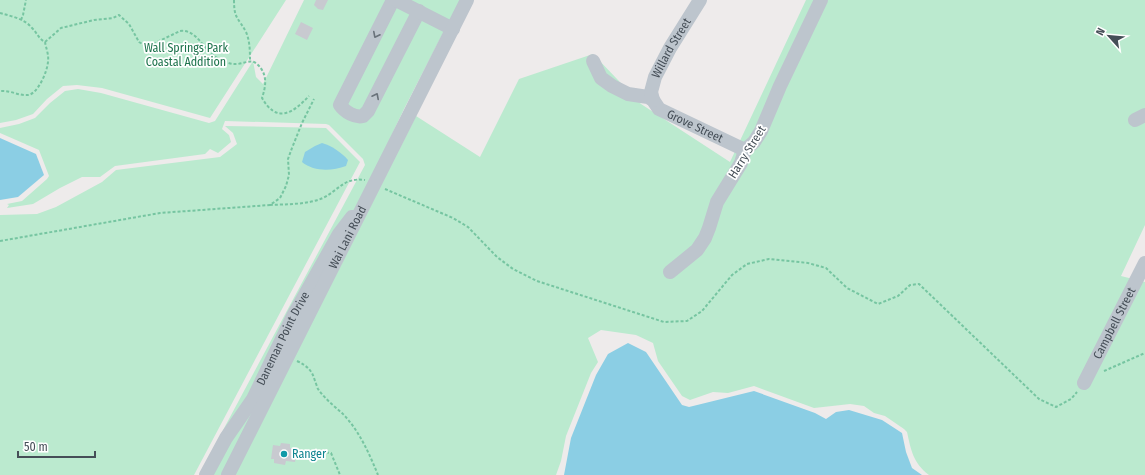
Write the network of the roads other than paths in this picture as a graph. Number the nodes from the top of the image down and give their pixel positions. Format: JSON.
{"nodes":[{"id":1,"x":394,"y":0,"type":"edge"},
{"id":2,"x":467,"y":0,"type":"edge"},
{"id":3,"x":700,"y":0,"type":"edge"},
{"id":4,"x":821,"y":0,"type":"edge"},
{"id":5,"x":419,"y":11,"type":"junction"},
{"id":6,"x":453,"y":28,"type":"junction"},
{"id":7,"x":593,"y":61,"type":"dead end"},
{"id":8,"x":653,"y":100,"type":"junction"},
{"id":9,"x":745,"y":150,"type":"junction"},
{"id":10,"x":364,"y":206,"type":"junction"},
{"id":11,"x":1145,"y":263,"type":"edge"},
{"id":12,"x":670,"y":272,"type":"dead end"},
{"id":13,"x":1084,"y":383,"type":"road end"},
{"id":14,"x":206,"y":475,"type":"edge"},
{"id":15,"x":228,"y":475,"type":"edge"}],
"edges":[{"from":1,"to":5,"type":"street"},
{"from":1,"to":5,"type":"street","one_way":true},
{"from":2,"to":6,"type":"street","name":"Wai Lani Road"},
{"from":3,"to":8,"type":"street","name":"Willard Street"},
{"from":4,"to":9,"type":"street","name":"Harry Street"},
{"from":5,"to":6,"type":"street"},
{"from":6,"to":10,"type":"street","name":"Wai Lani Road"},
{"from":7,"to":8,"type":"street","name":"Grove Street"},
{"from":8,"to":9,"type":"street","name":"Grove Street"},
{"from":9,"to":12,"type":"street","name":"Harry Street"},
{"from":10,"to":14,"type":"street","name":"Daneman Point Drive"},
{"from":10,"to":15,"type":"street","name":"Wai Lani Road"},
{"from":11,"to":13,"type":"street","name":"Campbell Street"}]}
